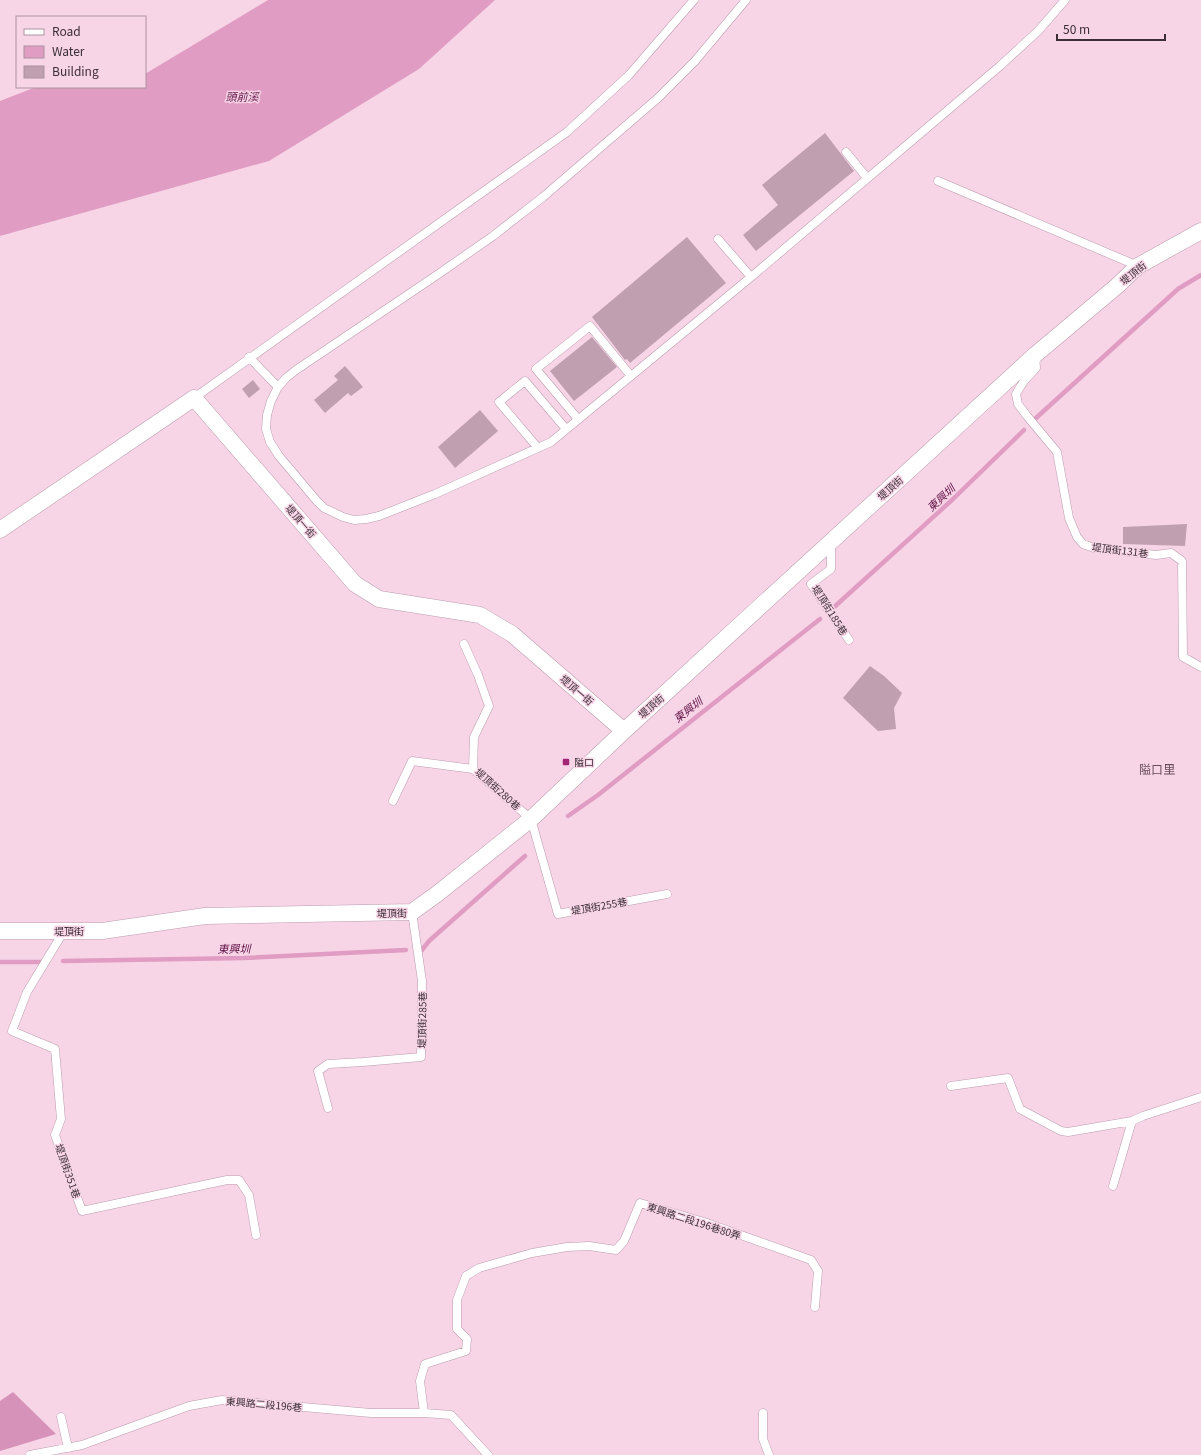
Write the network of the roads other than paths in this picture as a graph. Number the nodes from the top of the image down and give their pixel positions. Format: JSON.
{"nodes":[{"id":1,"x":694,"y":0,"type":"edge"},
{"id":2,"x":746,"y":0,"type":"edge"},
{"id":3,"x":1065,"y":0,"type":"edge"},
{"id":4,"x":846,"y":152,"type":"dead end"},
{"id":5,"x":867,"y":178,"type":"junction"},
{"id":6,"x":938,"y":181,"type":"dead end"},
{"id":7,"x":1201,"y":230,"type":"edge"},
{"id":8,"x":718,"y":239,"type":"dead end"},
{"id":9,"x":1138,"y":266,"type":"junction"},
{"id":10,"x":751,"y":277,"type":"junction"},
{"id":11,"x":1035,"y":355,"type":"junction"},
{"id":12,"x":249,"y":357,"type":"junction"},
{"id":13,"x":631,"y":376,"type":"junction"},
{"id":14,"x":278,"y":387,"type":"junction"},
{"id":15,"x":194,"y":398,"type":"junction"},
{"id":16,"x":578,"y":419,"type":"junction"},
{"id":17,"x":566,"y":430,"type":"junction"},
{"id":18,"x":538,"y":448,"type":"junction"},
{"id":19,"x":0,"y":530,"type":"edge"},
{"id":20,"x":831,"y":542,"type":"junction"},
{"id":21,"x":849,"y":640,"type":"dead end"},
{"id":22,"x":464,"y":644,"type":"dead end"},
{"id":23,"x":1201,"y":668,"type":"edge"},
{"id":24,"x":624,"y":731,"type":"junction"},
{"id":25,"x":473,"y":769,"type":"junction"},
{"id":26,"x":393,"y":801,"type":"dead end"},
{"id":27,"x":531,"y":819,"type":"junction"},
{"id":28,"x":667,"y":894,"type":"dead end"},
{"id":29,"x":412,"y":912,"type":"junction"},
{"id":30,"x":0,"y":930,"type":"edge"},
{"id":31,"x":64,"y":931,"type":"junction"},
{"id":32,"x":951,"y":1086,"type":"dead end"},
{"id":33,"x":1201,"y":1097,"type":"edge"},
{"id":34,"x":328,"y":1108,"type":"dead end"},
{"id":35,"x":1132,"y":1121,"type":"junction"},
{"id":36,"x":1113,"y":1186,"type":"dead end"},
{"id":37,"x":256,"y":1235,"type":"dead end"},
{"id":38,"x":815,"y":1307,"type":"dead end"},
{"id":39,"x":424,"y":1413,"type":"junction"},
{"id":40,"x":763,"y":1413,"type":"dead end"},
{"id":41,"x":61,"y":1417,"type":"dead end"},
{"id":42,"x":68,"y":1448,"type":"junction"},
{"id":43,"x":30,"y":1455,"type":"edge"},
{"id":44,"x":488,"y":1455,"type":"edge"},
{"id":45,"x":768,"y":1455,"type":"edge"}],
"edges":[{"from":1,"to":12,"type":"lane"},
{"from":2,"to":14,"type":"lane"},
{"from":3,"to":5,"type":"lane"},
{"from":4,"to":5,"type":"lane"},
{"from":5,"to":10,"type":"lane"},
{"from":6,"to":9,"type":"lane"},
{"from":7,"to":9,"type":"street","name":"堤頂街"},
{"from":8,"to":10,"type":"lane"},
{"from":9,"to":11,"type":"street","name":"堤頂街"},
{"from":10,"to":13,"type":"lane"},
{"from":11,"to":20,"type":"street","name":"堤頂街"},
{"from":11,"to":23,"type":"lane","name":"堤頂街131巷"},
{"from":12,"to":14,"type":"lane"},
{"from":12,"to":15,"type":"lane"},
{"from":13,"to":16,"type":"lane"},
{"from":13,"to":16,"type":"lane"},
{"from":14,"to":18,"type":"lane"},
{"from":15,"to":19,"type":"street"},
{"from":15,"to":24,"type":"street","name":"堤頂一街"},
{"from":16,"to":17,"type":"lane"},
{"from":17,"to":18,"type":"lane"},
{"from":17,"to":18,"type":"lane"},
{"from":20,"to":21,"type":"lane","name":"堤頂街185巷"},
{"from":20,"to":24,"type":"street","name":"堤頂街"},
{"from":22,"to":25,"type":"lane","name":"堤頂街280巷"},
{"from":24,"to":27,"type":"street","name":"堤頂街"},
{"from":25,"to":26,"type":"lane"},
{"from":25,"to":27,"type":"lane","name":"堤頂街280巷"},
{"from":27,"to":28,"type":"lane","name":"堤頂街255巷"},
{"from":27,"to":29,"type":"street","name":"堤頂街"},
{"from":29,"to":31,"type":"street","name":"堤頂街"},
{"from":29,"to":34,"type":"lane","name":"堤頂街285巷"},
{"from":30,"to":31,"type":"street","name":"堤頂街"},
{"from":31,"to":37,"type":"lane","name":"堤頂街351巷"},
{"from":32,"to":35,"type":"lane"},
{"from":33,"to":35,"type":"lane"},
{"from":35,"to":36,"type":"lane"},
{"from":38,"to":39,"type":"lane","name":"東興路二段196巷80弄"},
{"from":39,"to":42,"type":"lane","name":"東興路二段196巷"},
{"from":39,"to":44,"type":"lane","name":"東興路二段196巷"},
{"from":40,"to":45,"type":"lane"},
{"from":41,"to":42,"type":"lane"},
{"from":42,"to":43,"type":"lane","name":"東興路二段196巷"}]}
